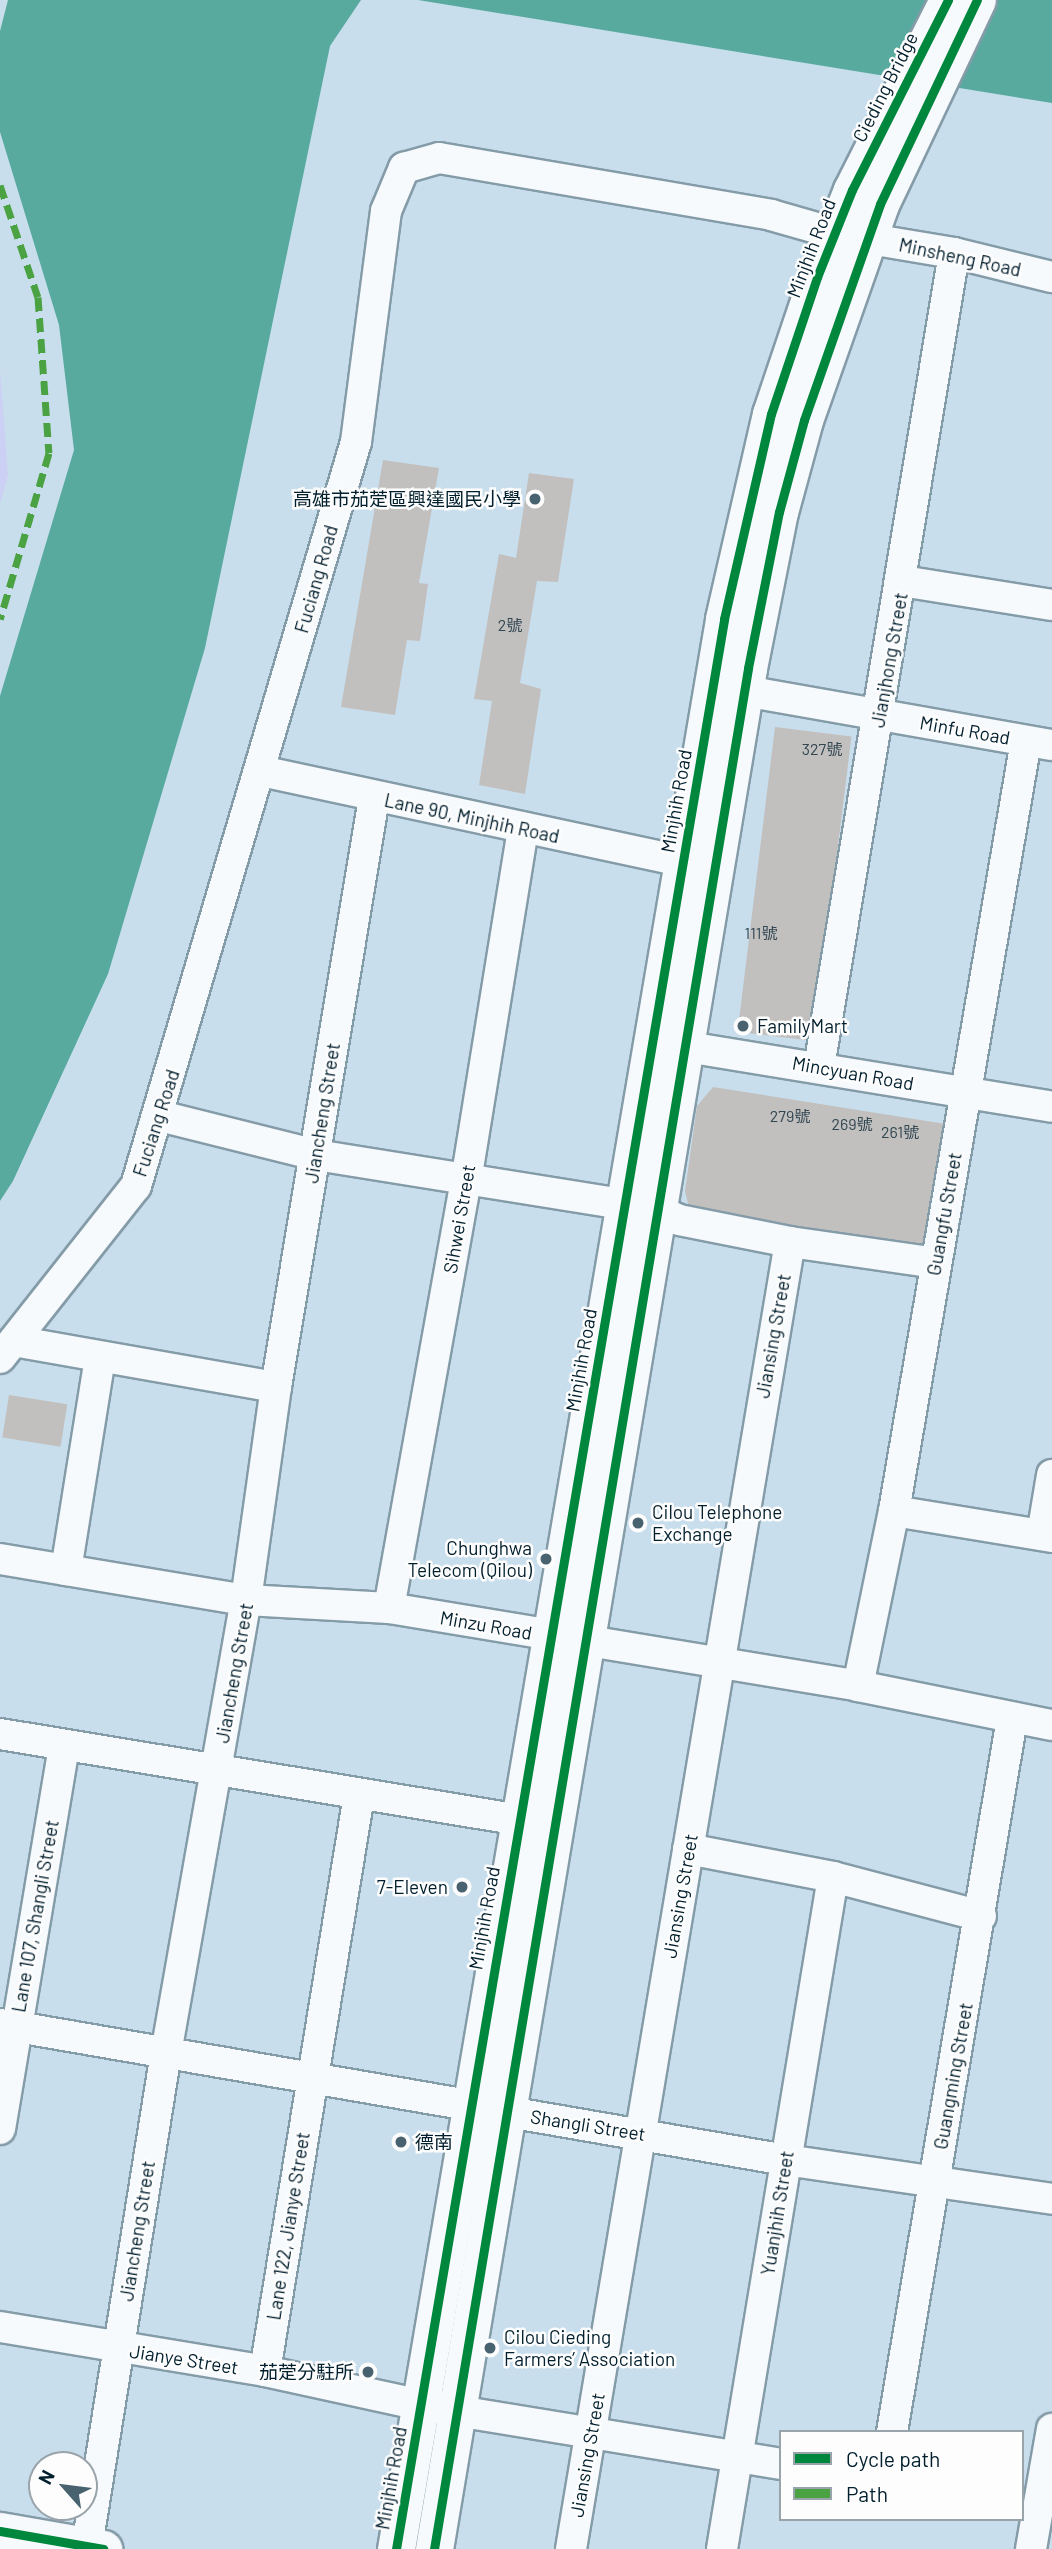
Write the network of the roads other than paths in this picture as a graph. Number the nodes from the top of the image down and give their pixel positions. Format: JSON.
{"nodes":[{"id":1,"x":948,"y":0,"type":"edge"},
{"id":2,"x":977,"y":0,"type":"edge"},
{"id":3,"x":866,"y":197,"type":"junction"},
{"id":4,"x":851,"y":236,"type":"junction"},
{"id":5,"x":954,"y":253,"type":"junction"},
{"id":6,"x":1052,"y":277,"type":"edge"},
{"id":7,"x":902,"y":581,"type":"junction"},
{"id":8,"x":1052,"y":605,"type":"edge"},
{"id":9,"x":729,"y":688,"type":"junction"},
{"id":10,"x":879,"y":715,"type":"junction"},
{"id":11,"x":1039,"y":743,"type":"edge"},
{"id":12,"x":261,"y":771,"type":"junction"},
{"id":13,"x":374,"y":798,"type":"junction"},
{"id":14,"x":523,"y":828,"type":"junction"},
{"id":15,"x":684,"y":862,"type":"junction"},
{"id":16,"x":669,"y":1044,"type":"junction"},
{"id":17,"x":819,"y":1067,"type":"junction"},
{"id":18,"x":965,"y":1093,"type":"junction"},
{"id":19,"x":1052,"y":1107,"type":"edge"},
{"id":20,"x":160,"y":1116,"type":"junction"},
{"id":21,"x":316,"y":1155,"type":"junction"},
{"id":22,"x":466,"y":1181,"type":"junction"},
{"id":23,"x":642,"y":1207,"type":"junction"},
{"id":24,"x":790,"y":1242,"type":"junction"},
{"id":25,"x":935,"y":1263,"type":"junction"},
{"id":26,"x":7,"y":1350,"type":"edge"},
{"id":27,"x":100,"y":1358,"type":"junction"},
{"id":28,"x":276,"y":1387,"type":"junction"},
{"id":29,"x":1052,"y":1475,"type":"edge"},
{"id":30,"x":894,"y":1511,"type":"junction"},
{"id":31,"x":1047,"y":1536,"type":"edge"},
{"id":32,"x":0,"y":1559,"type":"edge"},
{"id":33,"x":66,"y":1570,"type":"junction"},
{"id":34,"x":246,"y":1600,"type":"junction"},
{"id":35,"x":389,"y":1608,"type":"junction"},
{"id":36,"x":551,"y":1636,"type":"junction"},
{"id":37,"x":588,"y":1641,"type":"junction"},
{"id":38,"x":717,"y":1664,"type":"junction"},
{"id":39,"x":858,"y":1686,"type":"junction"},
{"id":40,"x":1012,"y":1719,"type":"junction"},
{"id":41,"x":1052,"y":1725,"type":"edge"},
{"id":42,"x":0,"y":1734,"type":"edge"},
{"id":43,"x":64,"y":1745,"type":"junction"},
{"id":44,"x":217,"y":1770,"type":"junction"},
{"id":45,"x":359,"y":1795,"type":"junction"},
{"id":46,"x":520,"y":1820,"type":"junction"},
{"id":47,"x":688,"y":1849,"type":"junction"},
{"id":48,"x":834,"y":1877,"type":"junction"},
{"id":49,"x":981,"y":1916,"type":"junction"},
{"id":50,"x":8,"y":2025,"type":"edge"},
{"id":51,"x":166,"y":2053,"type":"junction"},
{"id":52,"x":310,"y":2080,"type":"junction"},
{"id":53,"x":468,"y":2107,"type":"junction"},
{"id":54,"x":507,"y":2112,"type":"junction"},
{"id":55,"x":0,"y":2129,"type":"edge"},
{"id":56,"x":639,"y":2133,"type":"junction"},
{"id":57,"x":786,"y":2160,"type":"junction"},
{"id":58,"x":934,"y":2182,"type":"junction"},
{"id":59,"x":1052,"y":2199,"type":"edge"},
{"id":60,"x":0,"y":2327,"type":"edge"},
{"id":61,"x":117,"y":2348,"type":"junction"},
{"id":62,"x":265,"y":2371,"type":"junction"},
{"id":63,"x":421,"y":2405,"type":"junction"},
{"id":64,"x":459,"y":2410,"type":"junction"},
{"id":65,"x":1052,"y":2429,"type":"edge"},
{"id":66,"x":892,"y":2430,"type":"edge"},
{"id":67,"x":592,"y":2431,"type":"junction"},
{"id":68,"x":739,"y":2456,"type":"junction"},
{"id":69,"x":779,"y":2464,"type":"edge"},
{"id":70,"x":1030,"y":2508,"type":"edge"},
{"id":71,"x":0,"y":2532,"type":"edge"},
{"id":72,"x":95,"y":2548,"type":"edge"},
{"id":73,"x":396,"y":2549,"type":"edge"},
{"id":74,"x":434,"y":2549,"type":"edge"},
{"id":75,"x":571,"y":2549,"type":"edge"},
{"id":76,"x":722,"y":2549,"type":"edge"},
{"id":77,"x":1031,"y":2549,"type":"edge"}],
"edges":[{"from":1,"to":3,"type":"main road","name":"Cieding Bridge"},
{"from":2,"to":3,"type":"main road"},
{"from":3,"to":4,"type":"main road","name":"Minjhih Road"},
{"from":4,"to":5,"type":"street","name":"Minsheng Road"},
{"from":4,"to":9,"type":"main road","name":"Minjhih Road"},
{"from":4,"to":12,"type":"street","name":"Fuciang Road"},
{"from":5,"to":6,"type":"street","name":"Minsheng Road"},
{"from":5,"to":7,"type":"street","name":"Jianjhong Street"},
{"from":7,"to":8,"type":"street"},
{"from":7,"to":10,"type":"street","name":"Jianjhong Street"},
{"from":9,"to":10,"type":"street","name":"Minfu Road"},
{"from":9,"to":15,"type":"main road","name":"Minjhih Road"},
{"from":9,"to":16,"type":"main road","name":"Minjhih Road"},
{"from":10,"to":11,"type":"street","name":"Minfu Road"},
{"from":10,"to":17,"type":"street","name":"Jianjhong Street"},
{"from":11,"to":18,"type":"street","name":"Guangfu Street"},
{"from":12,"to":13,"type":"street","name":"Lane 90, Minjhih Road"},
{"from":12,"to":20,"type":"street","name":"Fuciang Road"},
{"from":13,"to":14,"type":"street","name":"Lane 90, Minjhih Road"},
{"from":13,"to":21,"type":"street","name":"Jiancheng Street"},
{"from":14,"to":15,"type":"street","name":"Lane 90, Minjhih Road"},
{"from":14,"to":22,"type":"street","name":"Sihwei Street"},
{"from":15,"to":16,"type":"main road","name":"Minjhih Road"},
{"from":16,"to":17,"type":"street","name":"Mincyuan Road"},
{"from":16,"to":23,"type":"main road","name":"Minjhih Road"},
{"from":17,"to":18,"type":"street","name":"Mincyuan Road"},
{"from":18,"to":19,"type":"street","name":"Mincyuan Road"},
{"from":18,"to":25,"type":"street","name":"Guangfu Street"},
{"from":20,"to":21,"type":"street"},
{"from":20,"to":26,"type":"street","name":"Fuciang Road"},
{"from":21,"to":22,"type":"street"},
{"from":21,"to":28,"type":"street","name":"Jiancheng Street"},
{"from":22,"to":23,"type":"street"},
{"from":22,"to":35,"type":"street","name":"Sihwei Street"},
{"from":23,"to":24,"type":"street"},
{"from":23,"to":36,"type":"main road","name":"Minjhih Road"},
{"from":23,"to":37,"type":"main road","name":"Minjhih Road"},
{"from":24,"to":25,"type":"street"},
{"from":24,"to":38,"type":"street","name":"Jiansing Street"},
{"from":25,"to":30,"type":"street","name":"Guangfu Street"},
{"from":26,"to":27,"type":"street"},
{"from":27,"to":28,"type":"street"},
{"from":27,"to":33,"type":"street"},
{"from":28,"to":34,"type":"street","name":"Jiancheng Street"},
{"from":29,"to":31,"type":"street"},
{"from":30,"to":31,"type":"street"},
{"from":30,"to":39,"type":"street","name":"Guangfu Street"},
{"from":32,"to":33,"type":"street","name":"Minzu Road"},
{"from":33,"to":34,"type":"street","name":"Minzu Road"},
{"from":34,"to":35,"type":"street","name":"Minzu Road"},
{"from":34,"to":44,"type":"street","name":"Jiancheng Street"},
{"from":35,"to":36,"type":"street","name":"Minzu Road"},
{"from":36,"to":37,"type":"street","name":"Minzu Road"},
{"from":36,"to":46,"type":"main road","name":"Minjhih Road"},
{"from":37,"to":38,"type":"street","name":"Minzu Road"},
{"from":37,"to":54,"type":"main road","name":"Minjhih Road"},
{"from":38,"to":39,"type":"street","name":"Minzu Road"},
{"from":38,"to":47,"type":"street","name":"Jiansing Street"},
{"from":39,"to":40,"type":"street","name":"Minzu Road"},
{"from":40,"to":41,"type":"street","name":"Minzu Road"},
{"from":40,"to":49,"type":"street","name":"Guangming Street"},
{"from":42,"to":43,"type":"street"},
{"from":43,"to":44,"type":"street"},
{"from":43,"to":50,"type":"street","name":"Lane 107, Shangli Street"},
{"from":44,"to":45,"type":"street"},
{"from":44,"to":51,"type":"street","name":"Jiancheng Street"},
{"from":45,"to":46,"type":"street"},
{"from":45,"to":52,"type":"street","name":"Lane 122, Jianye Street"},
{"from":46,"to":53,"type":"main road","name":"Minjhih Road"},
{"from":47,"to":48,"type":"street"},
{"from":47,"to":56,"type":"street","name":"Jiansing Street"},
{"from":48,"to":49,"type":"street"},
{"from":48,"to":57,"type":"street","name":"Yuanjhih Street"},
{"from":49,"to":58,"type":"street","name":"Guangming Street"},
{"from":50,"to":51,"type":"street","name":"Shangli Street"},
{"from":50,"to":55,"type":"street","name":"Lane 107, Shangli Street"},
{"from":51,"to":52,"type":"street","name":"Shangli Street"},
{"from":51,"to":61,"type":"street","name":"Jiancheng Street"},
{"from":52,"to":53,"type":"street","name":"Shangli Street"},
{"from":52,"to":62,"type":"street","name":"Lane 122, Jianye Street"},
{"from":53,"to":54,"type":"street","name":"Shangli Street"},
{"from":53,"to":63,"type":"main road","name":"Minjhih Road"},
{"from":54,"to":56,"type":"street","name":"Shangli Street"},
{"from":54,"to":64,"type":"main road","name":"Minjhih Road"},
{"from":56,"to":57,"type":"street","name":"Shangli Street"},
{"from":56,"to":67,"type":"street","name":"Jiansing Street"},
{"from":57,"to":58,"type":"street","name":"Shangli Street"},
{"from":57,"to":68,"type":"street","name":"Yuanjhih Street"},
{"from":58,"to":59,"type":"street","name":"Shangli Street"},
{"from":58,"to":66,"type":"street","name":"Guangming Street"},
{"from":60,"to":61,"type":"street","name":"Jianye Street"},
{"from":61,"to":62,"type":"street","name":"Jianye Street"},
{"from":61,"to":72,"type":"street","name":"Jiancheng Street"},
{"from":62,"to":63,"type":"street","name":"Jianye Street"},
{"from":63,"to":64,"type":"street","name":"Jianye Street"},
{"from":63,"to":73,"type":"main road","name":"Minjhih Road"},
{"from":64,"to":67,"type":"street","name":"Jianye Street"},
{"from":64,"to":74,"type":"main road","name":"Minjhih Road"},
{"from":65,"to":70,"type":"street"},
{"from":67,"to":68,"type":"street","name":"Jianye Street"},
{"from":67,"to":75,"type":"street","name":"Jiansing Street"},
{"from":68,"to":69,"type":"street","name":"Jianye Street"},
{"from":68,"to":76,"type":"street","name":"Yuanjhih Street"},
{"from":70,"to":77,"type":"street"},
{"from":71,"to":72,"type":"main road"}]}
